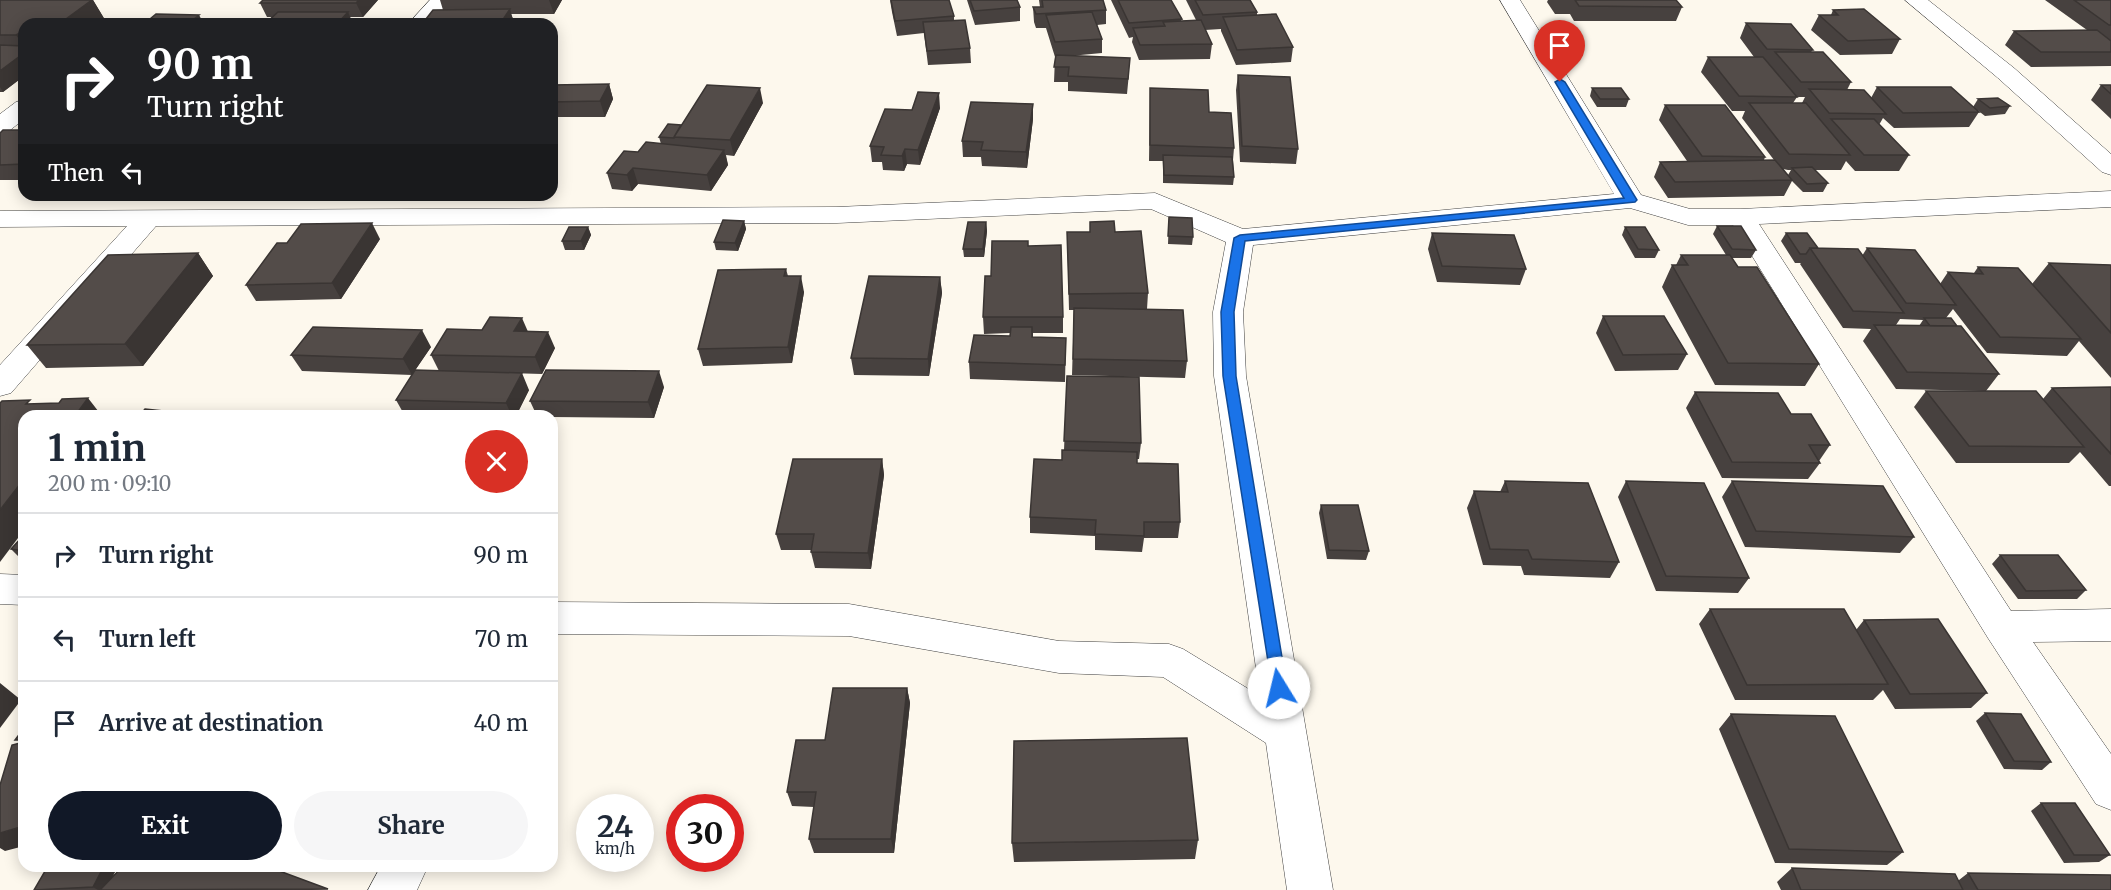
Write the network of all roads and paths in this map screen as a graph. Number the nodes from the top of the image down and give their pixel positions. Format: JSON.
{"nodes":[{"id":1,"x":442,"y":0,"type":"edge"},
{"id":2,"x":1510,"y":0,"type":"edge"},
{"id":3,"x":1915,"y":0,"type":"edge"},
{"id":4,"x":425,"y":18,"type":"edge"},
{"id":5,"x":18,"y":112,"type":"edge"},
{"id":6,"x":0,"y":126,"type":"edge"},
{"id":7,"x":2111,"y":167,"type":"edge"},
{"id":8,"x":1631,"y":200,"type":"junction"},
{"id":9,"x":2111,"y":200,"type":"edge"},
{"id":10,"x":244,"y":201,"type":"edge"},
{"id":11,"x":1741,"y":217,"type":"junction"},
{"id":12,"x":149,"y":218,"type":"junction"},
{"id":13,"x":227,"y":218,"type":"junction"},
{"id":14,"x":0,"y":219,"type":"edge"},
{"id":15,"x":1240,"y":238,"type":"junction"},
{"id":16,"x":0,"y":385,"type":"edge"},
{"id":17,"x":0,"y":589,"type":"edge"},
{"id":18,"x":18,"y":590,"type":"edge"},
{"id":19,"x":558,"y":624,"type":"edge"},
{"id":20,"x":2111,"y":625,"type":"edge"},
{"id":21,"x":2001,"y":627,"type":"junction"},
{"id":22,"x":1286,"y":733,"type":"junction"},
{"id":23,"x":2111,"y":790,"type":"edge"},
{"id":24,"x":402,"y":872,"type":"edge"},
{"id":25,"x":391,"y":890,"type":"edge"},
{"id":26,"x":1310,"y":890,"type":"edge"}],
"edges":[{"from":1,"to":4,"type":"street"},
{"from":2,"to":8,"type":"street"},
{"from":3,"to":7,"type":"street"},
{"from":5,"to":6,"type":"street"},
{"from":8,"to":11,"type":"street"},
{"from":8,"to":15,"type":"street"},
{"from":9,"to":11,"type":"street"},
{"from":10,"to":13,"type":"street"},
{"from":11,"to":21,"type":"street"},
{"from":12,"to":13,"type":"street"},
{"from":12,"to":14,"type":"street"},
{"from":12,"to":16,"type":"street"},
{"from":13,"to":15,"type":"street"},
{"from":15,"to":22,"type":"street"},
{"from":17,"to":18,"type":"street"},
{"from":19,"to":22,"type":"street"},
{"from":20,"to":21,"type":"street"},
{"from":21,"to":23,"type":"street"},
{"from":22,"to":26,"type":"street"},
{"from":24,"to":25,"type":"street"}]}
